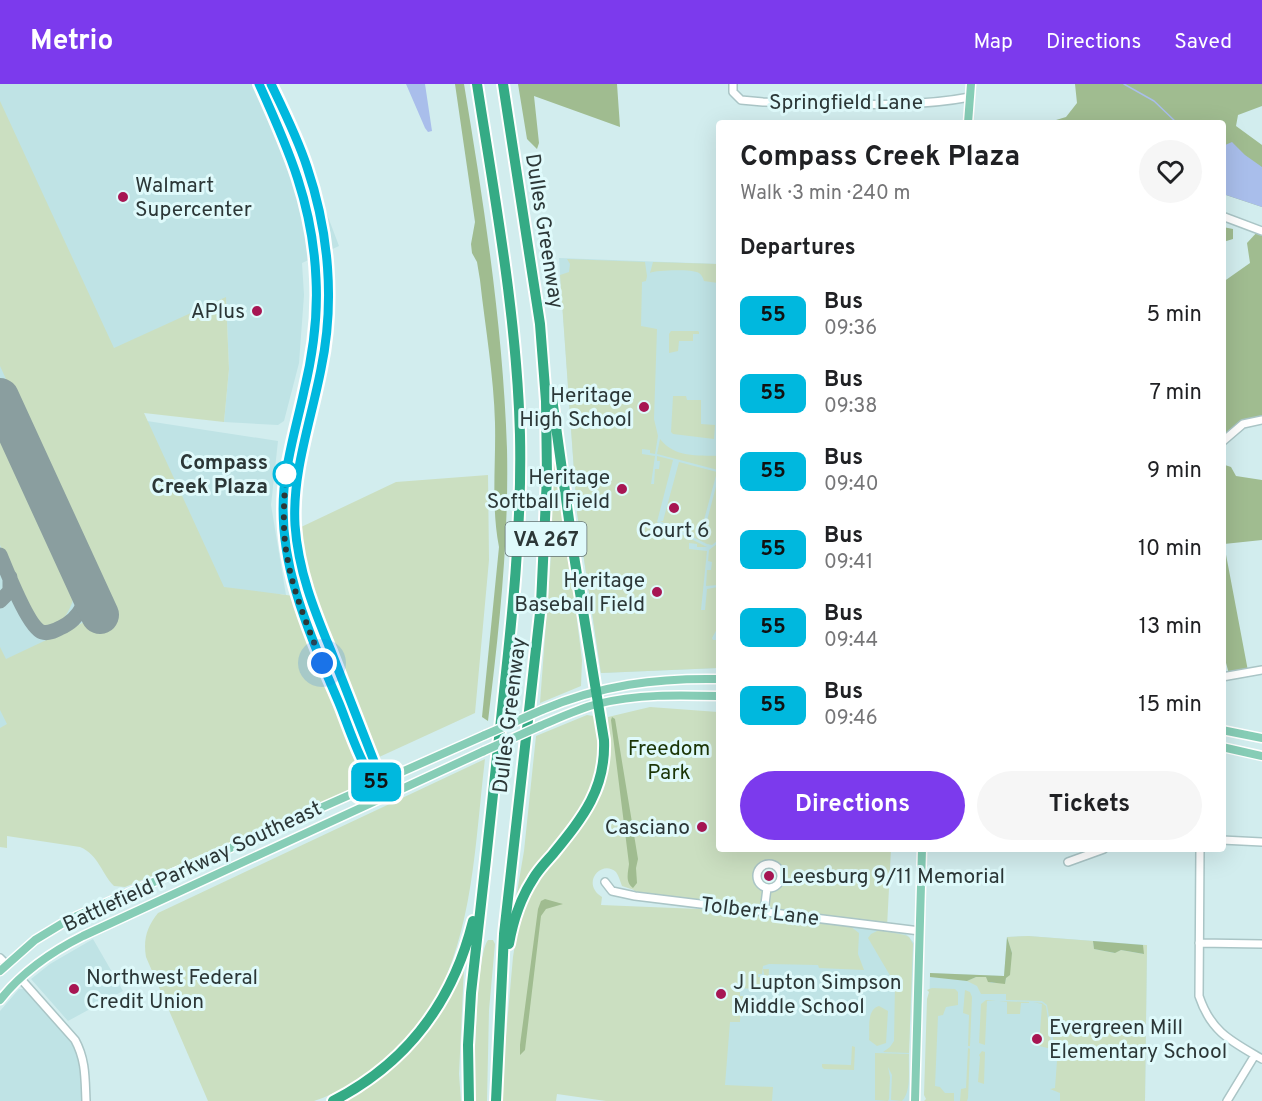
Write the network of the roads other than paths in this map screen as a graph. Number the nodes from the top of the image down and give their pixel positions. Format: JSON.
{"nodes":[{"id":1,"x":258,"y":84,"type":"edge"},
{"id":2,"x":271,"y":84,"type":"edge"},
{"id":3,"x":477,"y":84,"type":"edge"},
{"id":4,"x":503,"y":84,"type":"edge"},
{"id":5,"x":733,"y":84,"type":"edge"},
{"id":6,"x":971,"y":84,"type":"edge"},
{"id":7,"x":970,"y":97,"type":"junction"},
{"id":8,"x":968,"y":120,"type":"edge"},
{"id":9,"x":1226,"y":218,"type":"edge"},
{"id":10,"x":1262,"y":231,"type":"edge"},
{"id":11,"x":541,"y":339,"type":"junction"},
{"id":12,"x":1262,"y":420,"type":"edge"},
{"id":13,"x":1226,"y":439,"type":"edge"},
{"id":14,"x":1262,"y":670,"type":"edge"},
{"id":15,"x":1226,"y":676,"type":"edge"},
{"id":16,"x":716,"y":679,"type":"edge"},
{"id":17,"x":595,"y":691,"type":"junction"},
{"id":18,"x":716,"y":696,"type":"edge"},
{"id":19,"x":598,"y":704,"type":"junction"},
{"id":20,"x":1226,"y":731,"type":"edge"},
{"id":21,"x":1262,"y":738,"type":"edge"},
{"id":22,"x":1226,"y":748,"type":"edge"},
{"id":23,"x":1262,"y":756,"type":"edge"},
{"id":24,"x":361,"y":757,"type":"junction"},
{"id":25,"x":378,"y":783,"type":"junction"},
{"id":26,"x":354,"y":795,"type":"junction"},
{"id":27,"x":384,"y":796,"type":"junction"},
{"id":28,"x":1226,"y":840,"type":"edge"},
{"id":29,"x":1262,"y":843,"type":"edge"},
{"id":30,"x":922,"y":852,"type":"edge"},
{"id":31,"x":1096,"y":852,"type":"edge"},
{"id":32,"x":1200,"y":852,"type":"edge"},
{"id":33,"x":1068,"y":862,"type":"dead end"},
{"id":34,"x":484,"y":877,"type":"junction"},
{"id":35,"x":605,"y":882,"type":"dead end"},
{"id":36,"x":767,"y":888,"type":"dead end"},
{"id":37,"x":764,"y":912,"type":"junction"},
{"id":38,"x":920,"y":931,"type":"junction"},
{"id":39,"x":1199,"y":943,"type":"junction"},
{"id":40,"x":1262,"y":944,"type":"edge"},
{"id":41,"x":2,"y":965,"type":"edge"},
{"id":42,"x":20,"y":978,"type":"junction"},
{"id":43,"x":500,"y":995,"type":"junction"},
{"id":44,"x":0,"y":999,"type":"edge"},
{"id":45,"x":1259,"y":1057,"type":"edge"},
{"id":46,"x":86,"y":1101,"type":"edge"},
{"id":47,"x":333,"y":1101,"type":"edge"},
{"id":48,"x":469,"y":1101,"type":"edge"},
{"id":49,"x":496,"y":1101,"type":"edge"},
{"id":50,"x":915,"y":1101,"type":"edge"},
{"id":51,"x":1227,"y":1101,"type":"edge"}],
"edges":[{"from":1,"to":24,"type":"street"},
{"from":2,"to":25,"type":"street"},
{"from":3,"to":34,"type":"highway","name":"Dulles Greenway","number":"VA 267"},
{"from":4,"to":11,"type":"highway","name":"Dulles Greenway","number":"VA 267"},
{"from":5,"to":7,"type":"street","name":"Springfield Lane"},
{"from":6,"to":7,"type":"main road"},
{"from":7,"to":8,"type":"main road"},
{"from":9,"to":10,"type":"street"},
{"from":11,"to":17,"type":"highway"},
{"from":11,"to":43,"type":"highway","name":"Dulles Greenway","number":"VA 267"},
{"from":12,"to":13,"type":"street"},
{"from":14,"to":15,"type":"street"},
{"from":16,"to":17,"type":"main road","name":"Battlefield Parkway Southeast"},
{"from":17,"to":19,"type":"highway"},
{"from":17,"to":25,"type":"main road","name":"Battlefield Parkway Southeast","bridge":true},
{"from":18,"to":19,"type":"main road","name":"Battlefield Parkway Southeast"},
{"from":19,"to":27,"type":"main road","name":"Battlefield Parkway Southeast","bridge":true},
{"from":19,"to":43,"type":"highway"},
{"from":20,"to":21,"type":"main road"},
{"from":22,"to":23,"type":"main road"},
{"from":24,"to":25,"type":"street"},
{"from":24,"to":26,"type":"main road"},
{"from":25,"to":26,"type":"main road","name":"Battlefield Parkway Southeast"},
{"from":25,"to":27,"type":"street"},
{"from":26,"to":41,"type":"main road","name":"Battlefield Parkway Southeast"},
{"from":27,"to":42,"type":"main road","name":"Battlefield Parkway Southeast"},
{"from":28,"to":29,"type":"street"},
{"from":30,"to":38,"type":"main road"},
{"from":31,"to":33,"type":"street"},
{"from":32,"to":39,"type":"street"},
{"from":34,"to":47,"type":"highway"},
{"from":34,"to":48,"type":"highway","name":"Dulles Greenway","number":"VA 267"},
{"from":35,"to":37,"type":"street","name":"Tolbert Lane"},
{"from":36,"to":37,"type":"street"},
{"from":37,"to":38,"type":"street","name":"Tolbert Lane"},
{"from":38,"to":50,"type":"main road"},
{"from":39,"to":40,"type":"street"},
{"from":39,"to":45,"type":"street"},
{"from":42,"to":44,"type":"main road","name":"Battlefield Parkway Southeast"},
{"from":42,"to":46,"type":"street"},
{"from":43,"to":49,"type":"highway","name":"Dulles Greenway","number":"VA 267"},
{"from":45,"to":51,"type":"street"}]}
